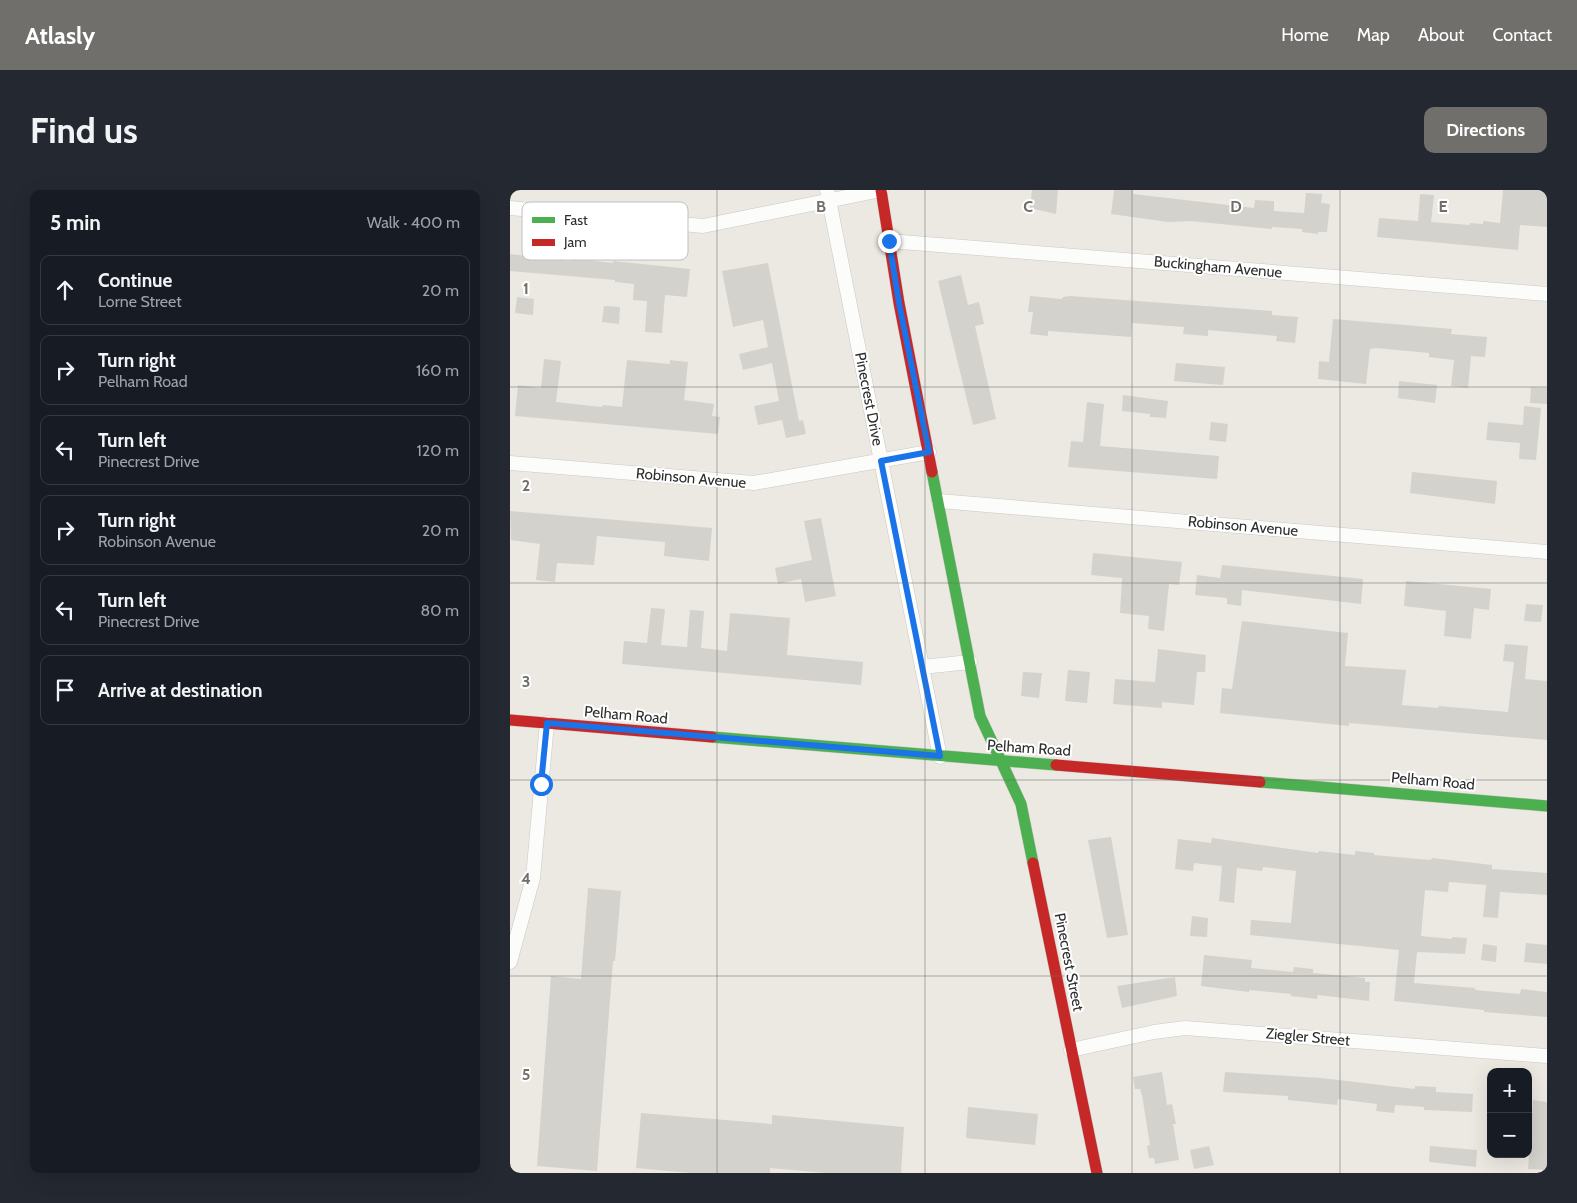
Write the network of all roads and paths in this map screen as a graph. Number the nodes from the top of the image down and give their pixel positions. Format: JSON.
{"nodes":[{"id":1,"x":882,"y":190,"type":"edge"},
{"id":2,"x":828,"y":196,"type":"edge"},
{"id":3,"x":688,"y":225,"type":"edge"},
{"id":4,"x":889,"y":241,"type":"junction"},
{"id":5,"x":1547,"y":294,"type":"edge"},
{"id":6,"x":929,"y":452,"type":"junction"},
{"id":7,"x":881,"y":461,"type":"junction"},
{"id":8,"x":510,"y":463,"type":"edge"},
{"id":9,"x":939,"y":501,"type":"junction"},
{"id":10,"x":1547,"y":552,"type":"edge"},
{"id":11,"x":970,"y":662,"type":"junction"},
{"id":12,"x":922,"y":667,"type":"junction"},
{"id":13,"x":510,"y":720,"type":"edge"},
{"id":14,"x":547,"y":723,"type":"junction"},
{"id":15,"x":940,"y":756,"type":"junction"},
{"id":16,"x":1001,"y":762,"type":"junction"},
{"id":17,"x":1547,"y":806,"type":"edge"},
{"id":18,"x":510,"y":962,"type":"edge"},
{"id":19,"x":1071,"y":1050,"type":"junction"},
{"id":20,"x":1547,"y":1056,"type":"edge"},
{"id":21,"x":1096,"y":1173,"type":"edge"}],
"edges":[{"from":1,"to":2,"type":"street"},
{"from":1,"to":4,"type":"main road"},
{"from":2,"to":3,"type":"street"},
{"from":2,"to":7,"type":"street","name":"Pinecrest Drive"},
{"from":4,"to":5,"type":"street","name":"Buckingham Avenue"},
{"from":4,"to":6,"type":"main road"},
{"from":6,"to":7,"type":"street","name":"Robinson Avenue"},
{"from":6,"to":9,"type":"main road"},
{"from":7,"to":8,"type":"street","name":"Robinson Avenue"},
{"from":7,"to":12,"type":"street","name":"Pinecrest Drive"},
{"from":9,"to":10,"type":"street","name":"Robinson Avenue"},
{"from":9,"to":11,"type":"main road"},
{"from":11,"to":12,"type":"street"},
{"from":11,"to":16,"type":"main road"},
{"from":12,"to":15,"type":"street","name":"Pinecrest Drive"},
{"from":13,"to":14,"type":"main road","name":"Pelham Road"},
{"from":14,"to":15,"type":"main road","name":"Pelham Road"},
{"from":14,"to":18,"type":"street"},
{"from":15,"to":16,"type":"main road","name":"Pelham Road"},
{"from":16,"to":17,"type":"main road","name":"Pelham Road"},
{"from":16,"to":19,"type":"main road","name":"Pinecrest Street"},
{"from":19,"to":20,"type":"street","name":"Ziegler Street"},
{"from":19,"to":21,"type":"main road","name":"Pinecrest Street"}]}
